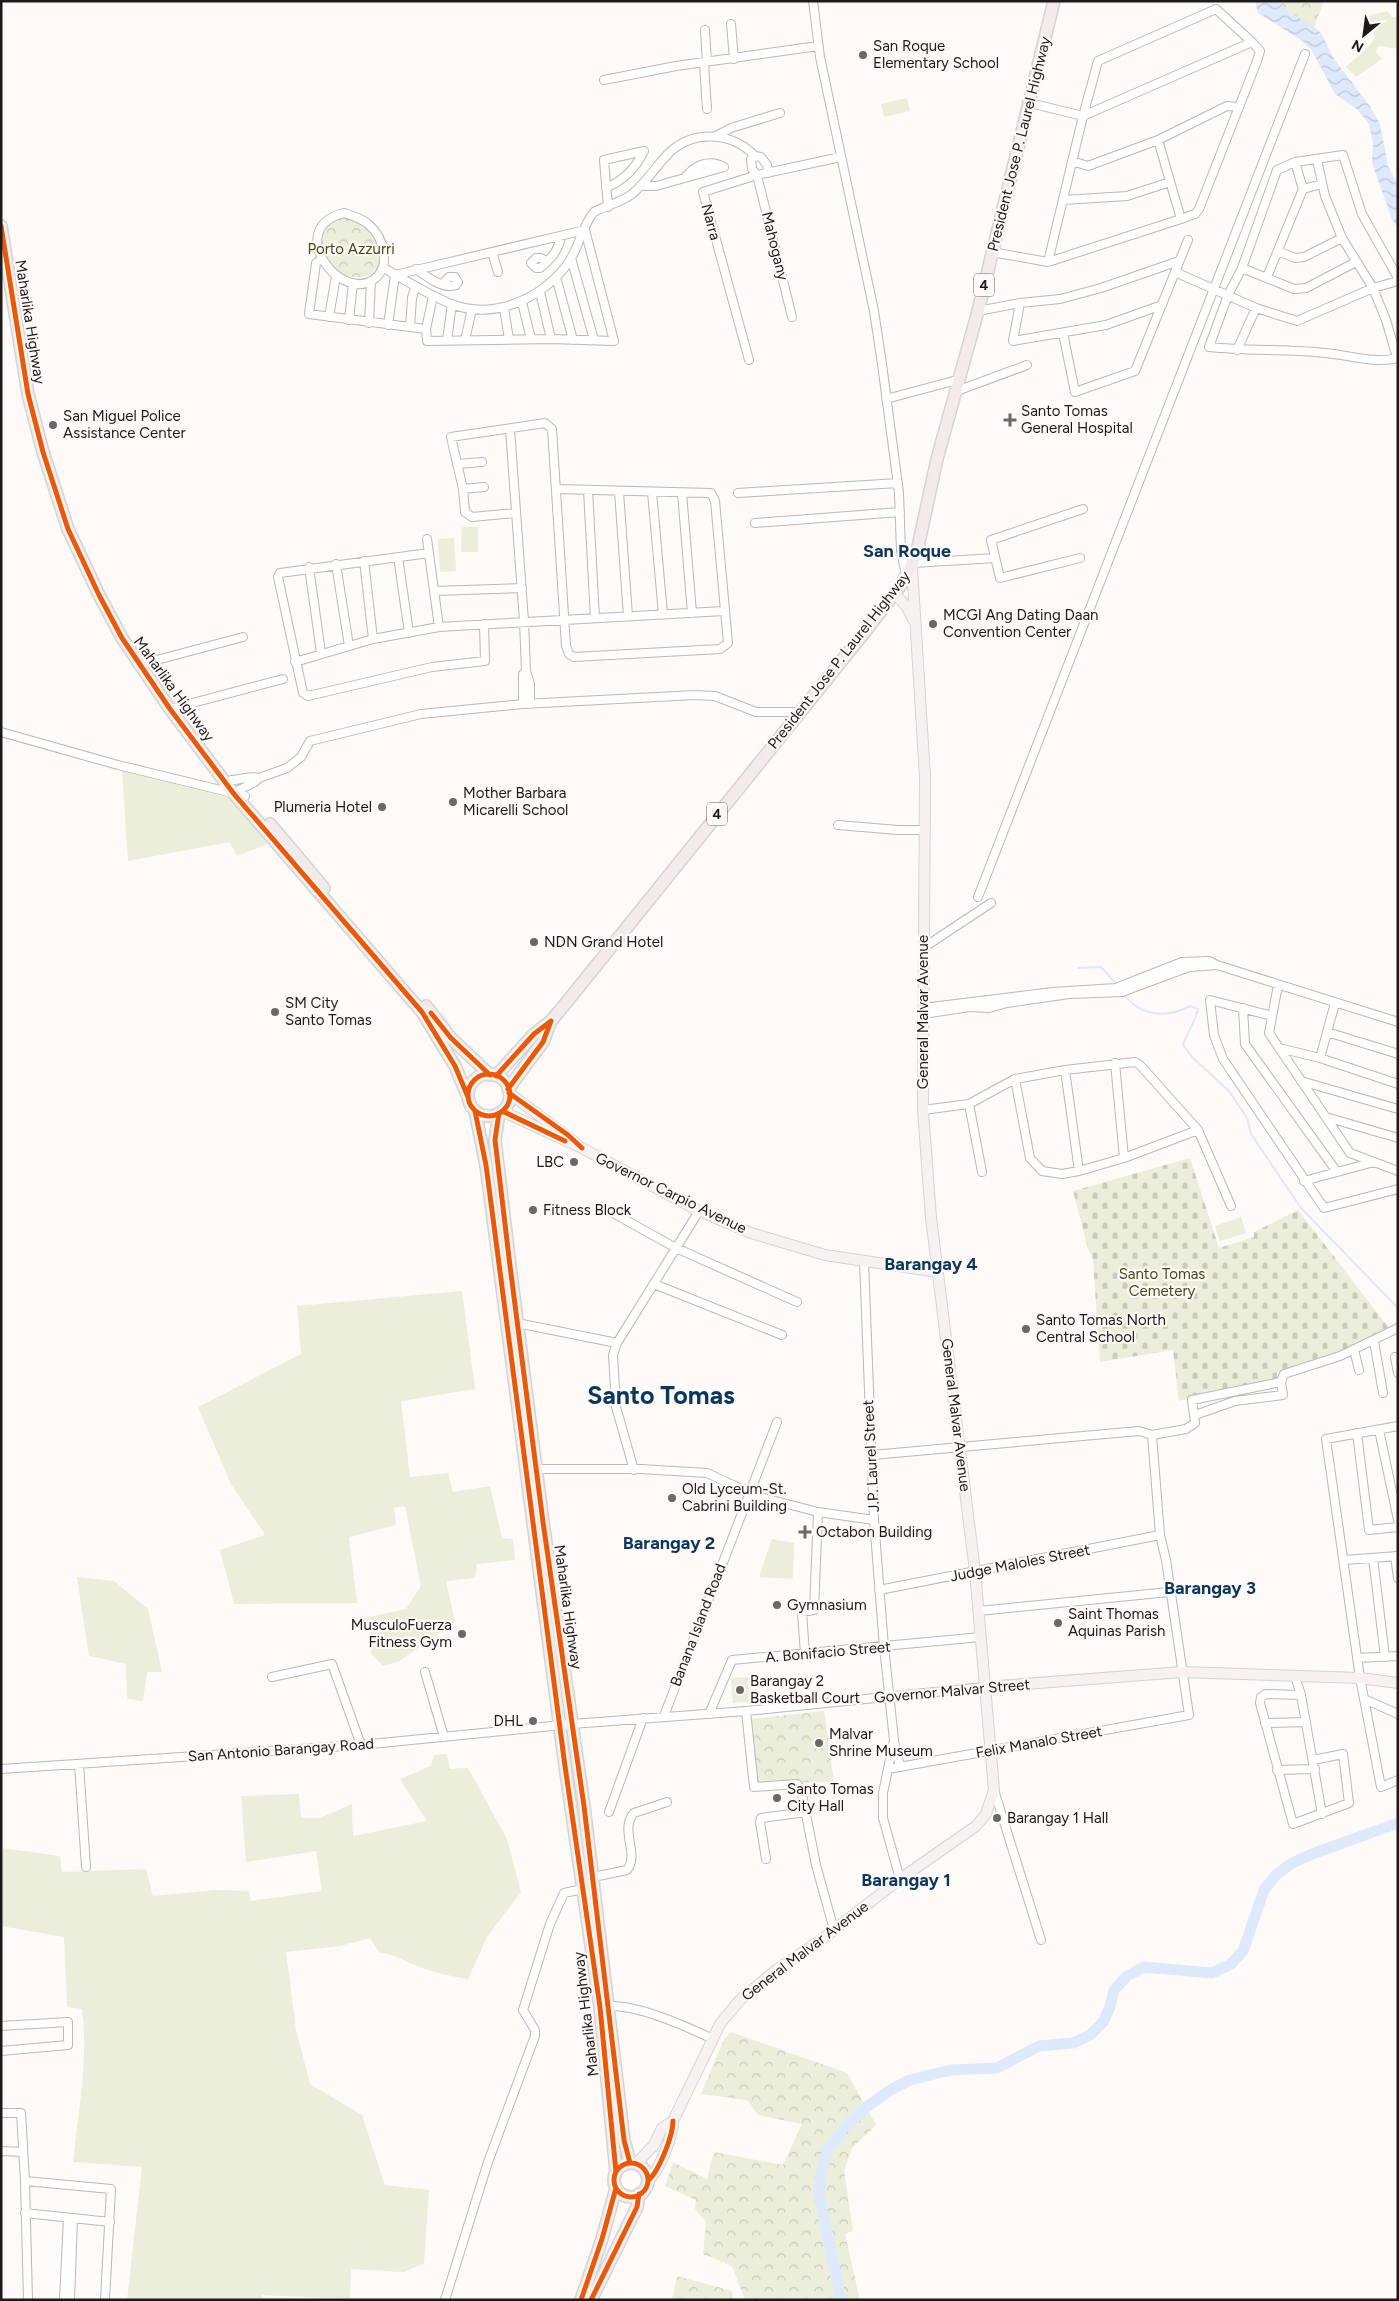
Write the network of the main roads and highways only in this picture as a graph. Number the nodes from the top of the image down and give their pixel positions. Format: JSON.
{"nodes":[{"id":1,"x":1054,"y":1,"type":"edge"},
{"id":2,"x":1,"y":226,"type":"edge"},
{"id":3,"x":911,"y":569,"type":"junction"},
{"id":4,"x":894,"y":594,"type":"junction"},
{"id":5,"x":916,"y":624,"type":"junction"},
{"id":6,"x":208,"y":756,"type":"junction"},
{"id":7,"x":239,"y":793,"type":"junction"},
{"id":8,"x":551,"y":1021,"type":"junction"},
{"id":9,"x":493,"y":1075,"type":"junction"},
{"id":10,"x":509,"y":1091,"type":"junction"},
{"id":11,"x":468,"y":1097,"type":"junction"},
{"id":12,"x":476,"y":1111,"type":"junction"},
{"id":13,"x":501,"y":1112,"type":"junction"},
{"id":14,"x":582,"y":1148,"type":"junction"},
{"id":15,"x":938,"y":1272,"type":"junction"},
{"id":16,"x":531,"y":1469,"type":"junction"},
{"id":17,"x":1398,"y":1684,"type":"edge"},
{"id":18,"x":984,"y":1687,"type":"junction"},
{"id":19,"x":604,"y":2006,"type":"junction"},
{"id":20,"x":674,"y":2121,"type":"junction"},
{"id":21,"x":633,"y":2163,"type":"junction"},
{"id":22,"x":616,"y":2172,"type":"junction"},
{"id":23,"x":648,"y":2181,"type":"junction"},
{"id":24,"x":616,"y":2188,"type":"junction"},
{"id":25,"x":639,"y":2194,"type":"junction"},
{"id":26,"x":580,"y":2300,"type":"edge"},
{"id":27,"x":591,"y":2300,"type":"edge"}],
"edges":[{"from":1,"to":3,"type":"highway","name":"President Jose P. Laurel Highway","number":"4"},
{"from":2,"to":6,"type":"highway","name":"Maharlika Highway"},
{"from":3,"to":4,"type":"highway","name":"President Jose P. Laurel Highway","number":"4"},
{"from":3,"to":5,"type":"main road","name":"General Malvar Avenue","number":"4"},
{"from":4,"to":5,"type":"main road"},
{"from":4,"to":8,"type":"highway","name":"President Jose P. Laurel Highway","number":"4"},
{"from":5,"to":15,"type":"main road","name":"General Malvar Avenue","number":"4"},
{"from":6,"to":7,"type":"highway","name":"Maharlika Highway"},
{"from":6,"to":7,"type":"highway","name":"Maharlika Highway"},
{"from":7,"to":9,"type":"highway","name":"Maharlika Highway"},
{"from":7,"to":11,"type":"highway","name":"Maharlika Highway"},
{"from":8,"to":9,"type":"highway","name":"President Jose P. Laurel Highway","number":"4"},
{"from":8,"to":10,"type":"highway","name":"President Jose P. Laurel Highway","number":"4"},
{"from":9,"to":10,"type":"highway"},
{"from":9,"to":11,"type":"highway"},
{"from":10,"to":13,"type":"highway"},
{"from":10,"to":14,"type":"main road","name":"Governor Carpio Avenue"},
{"from":11,"to":12,"type":"highway"},
{"from":12,"to":13,"type":"highway"},
{"from":12,"to":16,"type":"highway","name":"Maharlika Highway"},
{"from":13,"to":14,"type":"main road","name":"Governor Carpio Avenue"},
{"from":13,"to":16,"type":"highway","name":"Maharlika Highway"},
{"from":14,"to":15,"type":"main road","name":"Governor Carpio Avenue"},
{"from":15,"to":18,"type":"main road","name":"General Malvar Avenue"},
{"from":16,"to":19,"type":"highway","name":"Maharlika Highway"},
{"from":16,"to":19,"type":"highway","name":"Maharlika Highway"},
{"from":17,"to":18,"type":"main road","name":"Governor Malvar Street"},
{"from":18,"to":20,"type":"main road","name":"General Malvar Avenue"},
{"from":19,"to":21,"type":"highway","name":"Maharlika Highway"},
{"from":19,"to":22,"type":"highway","name":"Maharlika Highway"},
{"from":20,"to":21,"type":"main road","name":"General Malvar Avenue"},
{"from":20,"to":23,"type":"main road","name":"General Malvar Avenue"},
{"from":21,"to":22,"type":"highway"},
{"from":21,"to":23,"type":"highway"},
{"from":22,"to":24,"type":"highway"},
{"from":23,"to":25,"type":"highway"},
{"from":24,"to":25,"type":"highway"},
{"from":24,"to":26,"type":"highway"},
{"from":25,"to":27,"type":"highway"}]}
